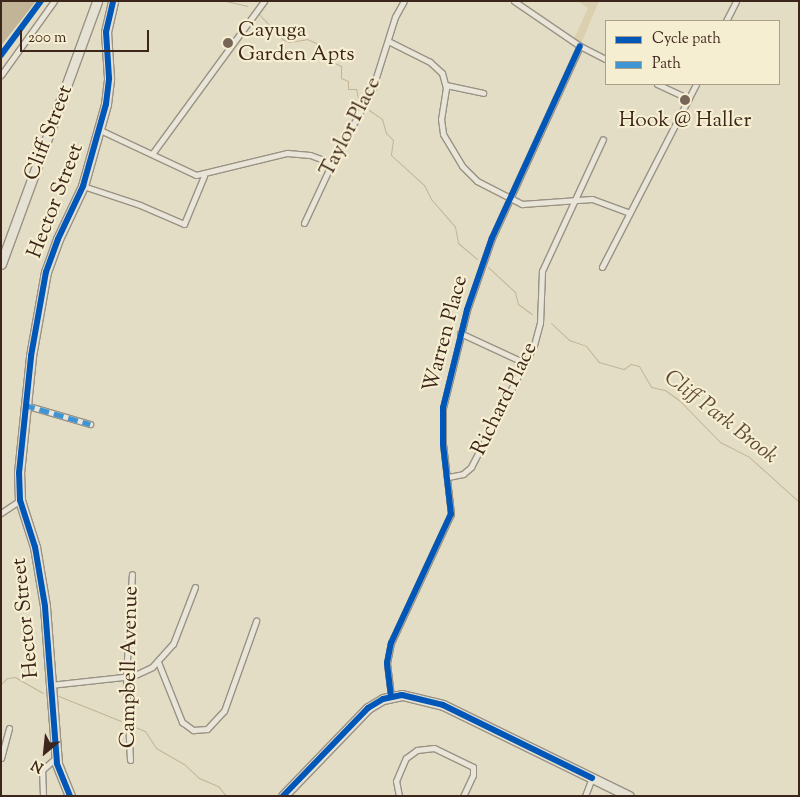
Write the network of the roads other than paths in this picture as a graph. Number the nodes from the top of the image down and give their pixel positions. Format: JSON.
{"nodes":[{"id":1,"x":54,"y":1,"type":"edge"},
{"id":2,"x":97,"y":1,"type":"edge"},
{"id":3,"x":113,"y":1,"type":"edge"},
{"id":4,"x":264,"y":1,"type":"edge"},
{"id":5,"x":404,"y":1,"type":"edge"},
{"id":6,"x":514,"y":1,"type":"edge"},
{"id":7,"x":736,"y":1,"type":"edge"},
{"id":8,"x":726,"y":20,"type":"edge"},
{"id":9,"x":388,"y":41,"type":"junction"},
{"id":10,"x":580,"y":46,"type":"junction"},
{"id":11,"x":605,"y":58,"type":"edge"},
{"id":12,"x":1,"y":75,"type":"edge"},
{"id":13,"x":446,"y":85,"type":"junction"},
{"id":14,"x":659,"y":85,"type":"edge"},
{"id":15,"x":696,"y":85,"type":"edge"},
{"id":16,"x":483,"y":93,"type":"dead end"},
{"id":17,"x":689,"y":99,"type":"junction"},
{"id":18,"x":100,"y":130,"type":"junction"},
{"id":19,"x":603,"y":139,"type":"dead end"},
{"id":20,"x":152,"y":154,"type":"junction"},
{"id":21,"x":332,"y":163,"type":"junction"},
{"id":22,"x":204,"y":176,"type":"junction"},
{"id":23,"x":84,"y":186,"type":"junction"},
{"id":24,"x":509,"y":199,"type":"junction"},
{"id":25,"x":574,"y":201,"type":"junction"},
{"id":26,"x":630,"y":213,"type":"junction"},
{"id":27,"x":304,"y":224,"type":"dead end"},
{"id":28,"x":1,"y":264,"type":"edge"},
{"id":29,"x":602,"y":268,"type":"dead end"},
{"id":30,"x":460,"y":333,"type":"junction"},
{"id":31,"x":525,"y":363,"type":"junction"},
{"id":32,"x":25,"y":405,"type":"junction"},
{"id":33,"x":90,"y":424,"type":"dead end"},
{"id":34,"x":448,"y":477,"type":"junction"},
{"id":35,"x":20,"y":500,"type":"junction"},
{"id":36,"x":1,"y":512,"type":"edge"},
{"id":37,"x":132,"y":574,"type":"dead end"},
{"id":38,"x":195,"y":587,"type":"dead end"},
{"id":39,"x":256,"y":621,"type":"dead end"},
{"id":40,"x":158,"y":662,"type":"junction"},
{"id":41,"x":126,"y":677,"type":"junction"},
{"id":42,"x":49,"y":685,"type":"junction"},
{"id":43,"x":391,"y":696,"type":"junction"},
{"id":44,"x":9,"y":728,"type":"dead end"},
{"id":45,"x":1,"y":758,"type":"edge"},
{"id":46,"x":56,"y":758,"type":"junction"},
{"id":47,"x":130,"y":760,"type":"dead end"},
{"id":48,"x":592,"y":778,"type":"junction"},
{"id":49,"x":43,"y":796,"type":"edge"},
{"id":50,"x":70,"y":796,"type":"edge"},
{"id":51,"x":283,"y":796,"type":"edge"},
{"id":52,"x":399,"y":796,"type":"edge"},
{"id":53,"x":463,"y":796,"type":"edge"},
{"id":54,"x":585,"y":796,"type":"edge"},
{"id":55,"x":629,"y":796,"type":"edge"}],
"edges":[{"from":1,"to":12,"type":"street"},
{"from":2,"to":28,"type":"main road","name":"Cliff Street"},
{"from":3,"to":18,"type":"main road","name":"Hector Street"},
{"from":4,"to":20,"type":"street"},
{"from":5,"to":9,"type":"street","name":"Taylor Place"},
{"from":6,"to":10,"type":"street"},
{"from":7,"to":8,"type":"street"},
{"from":9,"to":13,"type":"street"},
{"from":9,"to":21,"type":"street","name":"Taylor Place"},
{"from":10,"to":11,"type":"street"},
{"from":10,"to":24,"type":"street","name":"Warren Place"},
{"from":13,"to":16,"type":"street"},
{"from":13,"to":24,"type":"street"},
{"from":14,"to":17,"type":"street"},
{"from":15,"to":17,"type":"street"},
{"from":17,"to":26,"type":"street"},
{"from":18,"to":20,"type":"street"},
{"from":18,"to":23,"type":"main road","name":"Hector Street"},
{"from":19,"to":25,"type":"street","name":"Richard Place"},
{"from":20,"to":22,"type":"street"},
{"from":21,"to":22,"type":"street"},
{"from":21,"to":27,"type":"street","name":"Taylor Place"},
{"from":22,"to":23,"type":"street"},
{"from":23,"to":32,"type":"main road","name":"Hector Street"},
{"from":24,"to":25,"type":"street"},
{"from":24,"to":30,"type":"street","name":"Warren Place"},
{"from":25,"to":26,"type":"street"},
{"from":25,"to":31,"type":"street","name":"Richard Place"},
{"from":26,"to":29,"type":"street"},
{"from":30,"to":31,"type":"street"},
{"from":30,"to":34,"type":"street","name":"Warren Place"},
{"from":31,"to":34,"type":"street","name":"Richard Place"},
{"from":32,"to":33,"type":"street"},
{"from":32,"to":35,"type":"main road","name":"Hector Street"},
{"from":34,"to":43,"type":"street","name":"Warren Place"},
{"from":35,"to":36,"type":"street"},
{"from":35,"to":42,"type":"main road","name":"Hector Street"},
{"from":37,"to":41,"type":"street","name":"Campbell Avenue"},
{"from":38,"to":40,"type":"street"},
{"from":39,"to":40,"type":"street"},
{"from":40,"to":41,"type":"street"},
{"from":41,"to":42,"type":"street"},
{"from":41,"to":47,"type":"street","name":"Campbell Avenue"},
{"from":42,"to":46,"type":"main road","name":"Hector Street"},
{"from":43,"to":48,"type":"main road"},
{"from":43,"to":51,"type":"main road"},
{"from":44,"to":45,"type":"street"},
{"from":46,"to":49,"type":"street"},
{"from":46,"to":50,"type":"main road","name":"Hector Street"},
{"from":48,"to":54,"type":"street"},
{"from":48,"to":55,"type":"main road"},
{"from":52,"to":53,"type":"street"}]}
